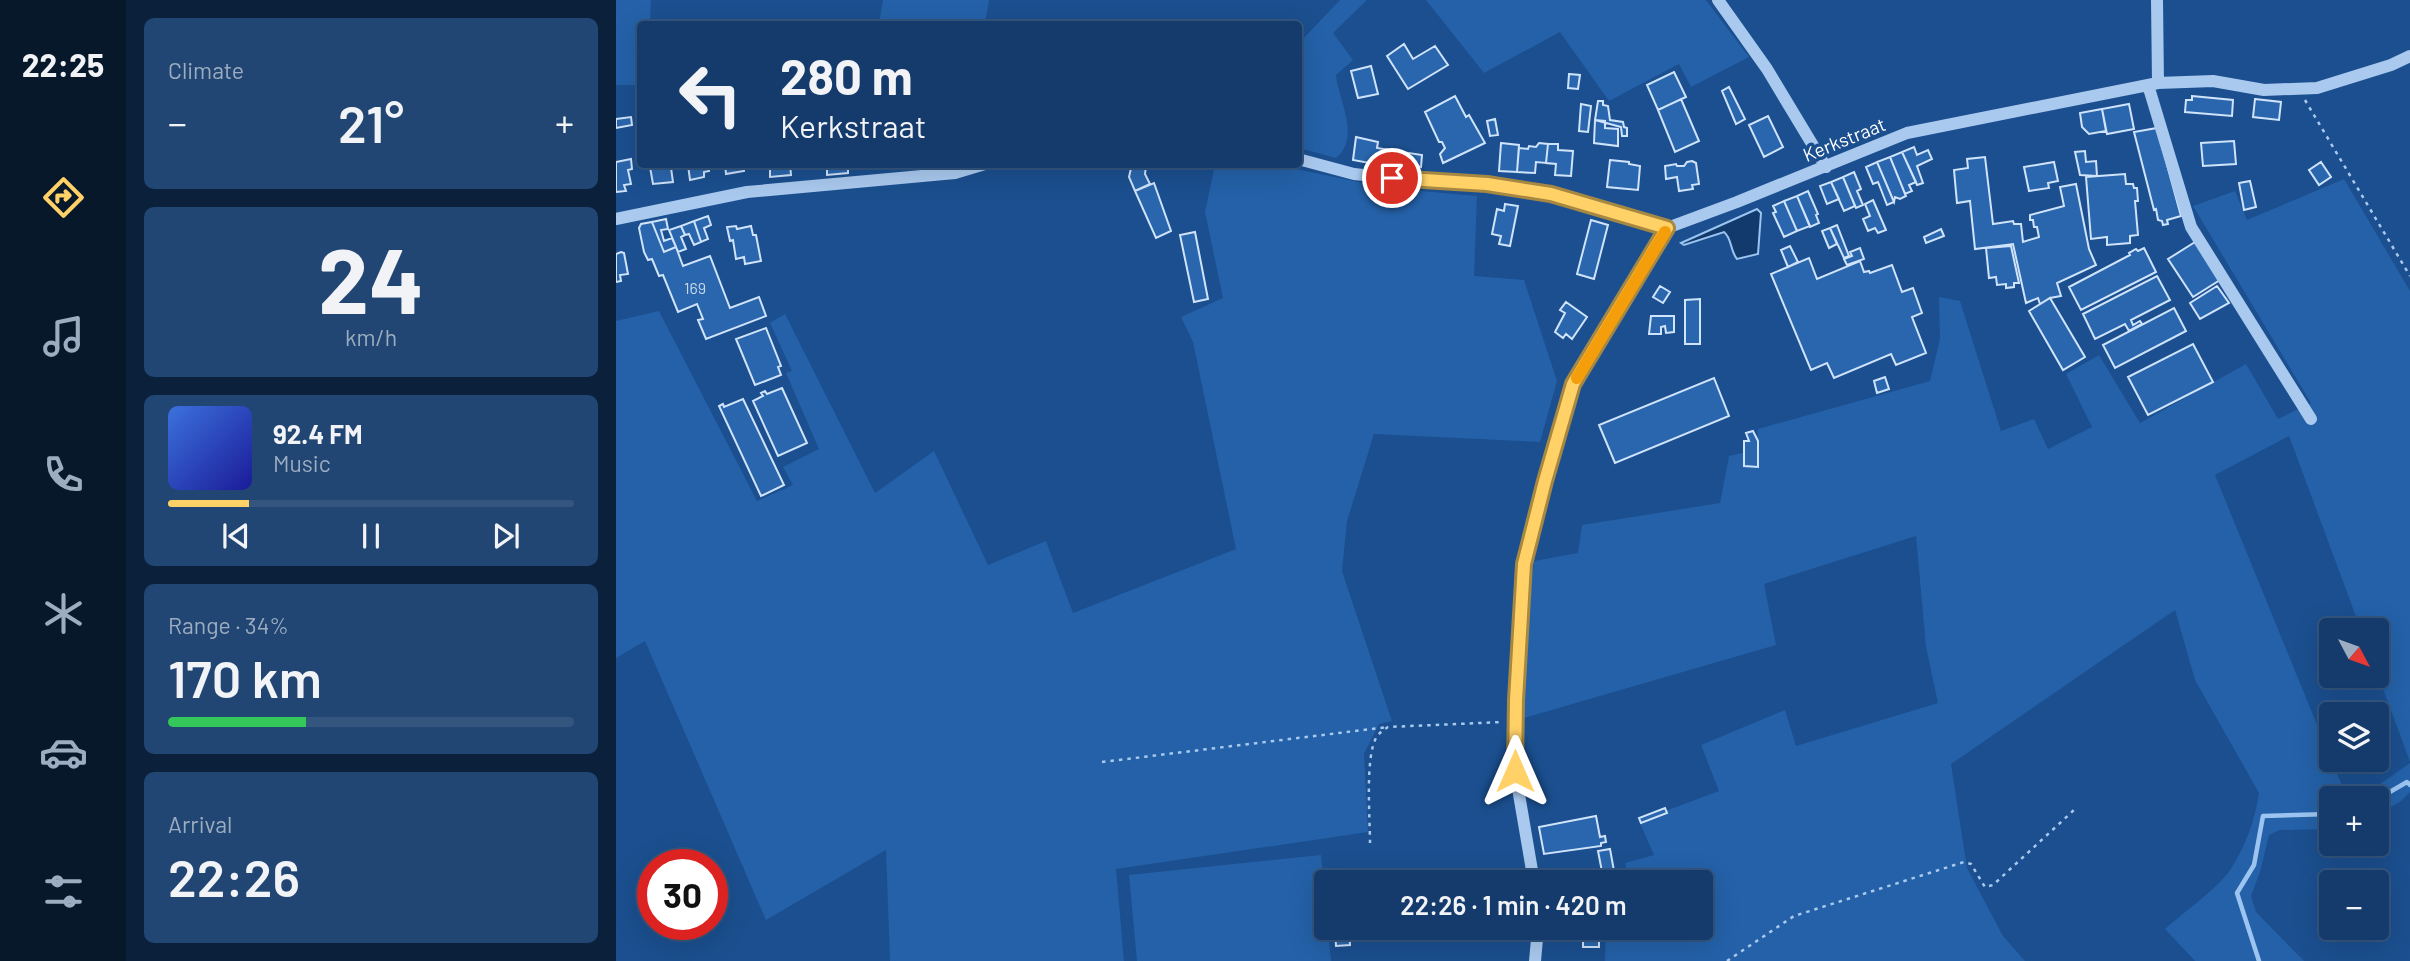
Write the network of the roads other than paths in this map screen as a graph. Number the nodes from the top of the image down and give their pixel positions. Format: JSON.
{"nodes":[{"id":1,"x":1718,"y":0,"type":"edge"},
{"id":2,"x":2157,"y":0,"type":"edge"},
{"id":3,"x":2410,"y":56,"type":"edge"},
{"id":4,"x":2153,"y":84,"type":"junction"},
{"id":5,"x":1302,"y":160,"type":"edge"},
{"id":6,"x":1826,"y":167,"type":"junction"},
{"id":7,"x":972,"y":168,"type":"edge"},
{"id":8,"x":616,"y":219,"type":"edge"},
{"id":9,"x":1667,"y":228,"type":"junction"},
{"id":10,"x":2311,"y":419,"type":"dead end"},
{"id":11,"x":1532,"y":870,"type":"edge"},
{"id":12,"x":1537,"y":940,"type":"edge"},
{"id":13,"x":1535,"y":961,"type":"edge"}],
"edges":[{"from":1,"to":6,"type":"street"},
{"from":2,"to":4,"type":"street"},
{"from":3,"to":4,"type":"street","name":"Kerkstraat"},
{"from":4,"to":6,"type":"street","name":"Kerkstraat"},
{"from":4,"to":10,"type":"street"},
{"from":5,"to":9,"type":"street"},
{"from":6,"to":9,"type":"street","name":"Kerkstraat"},
{"from":7,"to":8,"type":"street"},
{"from":9,"to":11,"type":"street"},
{"from":12,"to":13,"type":"street"}]}
